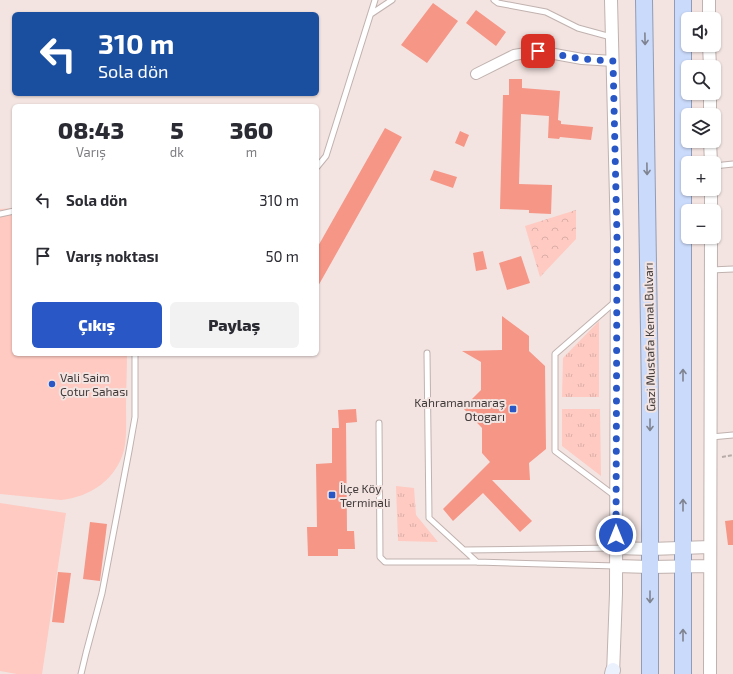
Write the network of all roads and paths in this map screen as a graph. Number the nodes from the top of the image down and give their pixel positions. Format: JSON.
{"nodes":[{"id":1,"x":375,"y":0,"type":"edge"},
{"id":2,"x":392,"y":0,"type":"edge"},
{"id":3,"x":494,"y":0,"type":"edge"},
{"id":4,"x":611,"y":0,"type":"edge"},
{"id":5,"x":644,"y":0,"type":"edge"},
{"id":6,"x":683,"y":0,"type":"edge"},
{"id":7,"x":709,"y":0,"type":"edge"},
{"id":8,"x":709,"y":12,"type":"edge"},
{"id":9,"x":371,"y":14,"type":"junction"},
{"id":10,"x":612,"y":37,"type":"junction"},
{"id":11,"x":613,"y":61,"type":"junction"},
{"id":12,"x":476,"y":74,"type":"dead end"},
{"id":13,"x":733,"y":164,"type":"edge"},
{"id":14,"x":319,"y":165,"type":"edge"},
{"id":15,"x":721,"y":165,"type":"edge"},
{"id":16,"x":12,"y":211,"type":"edge"},
{"id":17,"x":0,"y":214,"type":"edge"},
{"id":18,"x":711,"y":244,"type":"edge"},
{"id":19,"x":733,"y":269,"type":"edge"},
{"id":20,"x":711,"y":270,"type":"junction"},
{"id":21,"x":616,"y":301,"type":"junction"},
{"id":22,"x":427,"y":353,"type":"dead end"},
{"id":23,"x":135,"y":356,"type":"edge"},
{"id":24,"x":379,"y":422,"type":"dead end"},
{"id":25,"x":733,"y":435,"type":"edge"},
{"id":26,"x":711,"y":437,"type":"junction"},
{"id":27,"x":616,"y":497,"type":"junction"},
{"id":28,"x":616,"y":548,"type":"junction"},
{"id":29,"x":684,"y":548,"type":"junction"},
{"id":30,"x":710,"y":548,"type":"junction"},
{"id":31,"x":650,"y":549,"type":"junction"},
{"id":32,"x":464,"y":550,"type":"junction"},
{"id":33,"x":477,"y":562,"type":"junction"},
{"id":34,"x":616,"y":566,"type":"junction"},
{"id":35,"x":683,"y":566,"type":"junction"},
{"id":36,"x":710,"y":566,"type":"junction"},
{"id":37,"x":650,"y":567,"type":"junction"},
{"id":38,"x":613,"y":673,"type":"edge"},
{"id":39,"x":81,"y":674,"type":"edge"},
{"id":40,"x":650,"y":674,"type":"edge"},
{"id":41,"x":683,"y":674,"type":"edge"},
{"id":42,"x":710,"y":674,"type":"edge"}],
"edges":[{"from":1,"to":9,"type":"lane"},
{"from":2,"to":9,"type":"lane"},
{"from":3,"to":10,"type":"lane"},
{"from":4,"to":10,"type":"street"},
{"from":5,"to":31,"type":"highway","name":"Gazi Mustafa Kemal Bulvarı","one_way":true},
{"from":29,"to":6,"type":"highway","one_way":true},
{"from":7,"to":8,"type":"street"},
{"from":9,"to":14,"type":"lane"},
{"from":10,"to":11,"type":"street"},
{"from":11,"to":12,"type":"street"},
{"from":11,"to":21,"type":"street"},
{"from":13,"to":15,"type":"lane"},
{"from":16,"to":17,"type":"lane"},
{"from":18,"to":20,"type":"street"},
{"from":19,"to":20,"type":"lane"},
{"from":20,"to":26,"type":"street"},
{"from":21,"to":27,"type":"street"},
{"from":21,"to":27,"type":"lane"},
{"from":22,"to":32,"type":"lane"},
{"from":23,"to":39,"type":"lane"},
{"from":24,"to":33,"type":"lane"},
{"from":25,"to":26,"type":"lane"},
{"from":26,"to":30,"type":"street"},
{"from":27,"to":28,"type":"street"},
{"from":28,"to":31,"type":"street"},
{"from":28,"to":32,"type":"lane"},
{"from":28,"to":34,"type":"street"},
{"from":29,"to":30,"type":"street"},
{"from":29,"to":31,"type":"street"},
{"from":29,"to":35,"type":"highway"},
{"from":30,"to":36,"type":"street"},
{"from":31,"to":37,"type":"highway","name":"Gazi Mustafa Kemal Bulvarı"},
{"from":32,"to":33,"type":"lane"},
{"from":33,"to":34,"type":"lane"},
{"from":34,"to":37,"type":"street"},
{"from":34,"to":38,"type":"street"},
{"from":35,"to":36,"type":"street"},
{"from":35,"to":37,"type":"street"},
{"from":41,"to":35,"type":"highway","one_way":true},
{"from":36,"to":42,"type":"street"},
{"from":37,"to":40,"type":"highway","name":"Gazi Mustafa Kemal Bulvarı","one_way":true}]}
